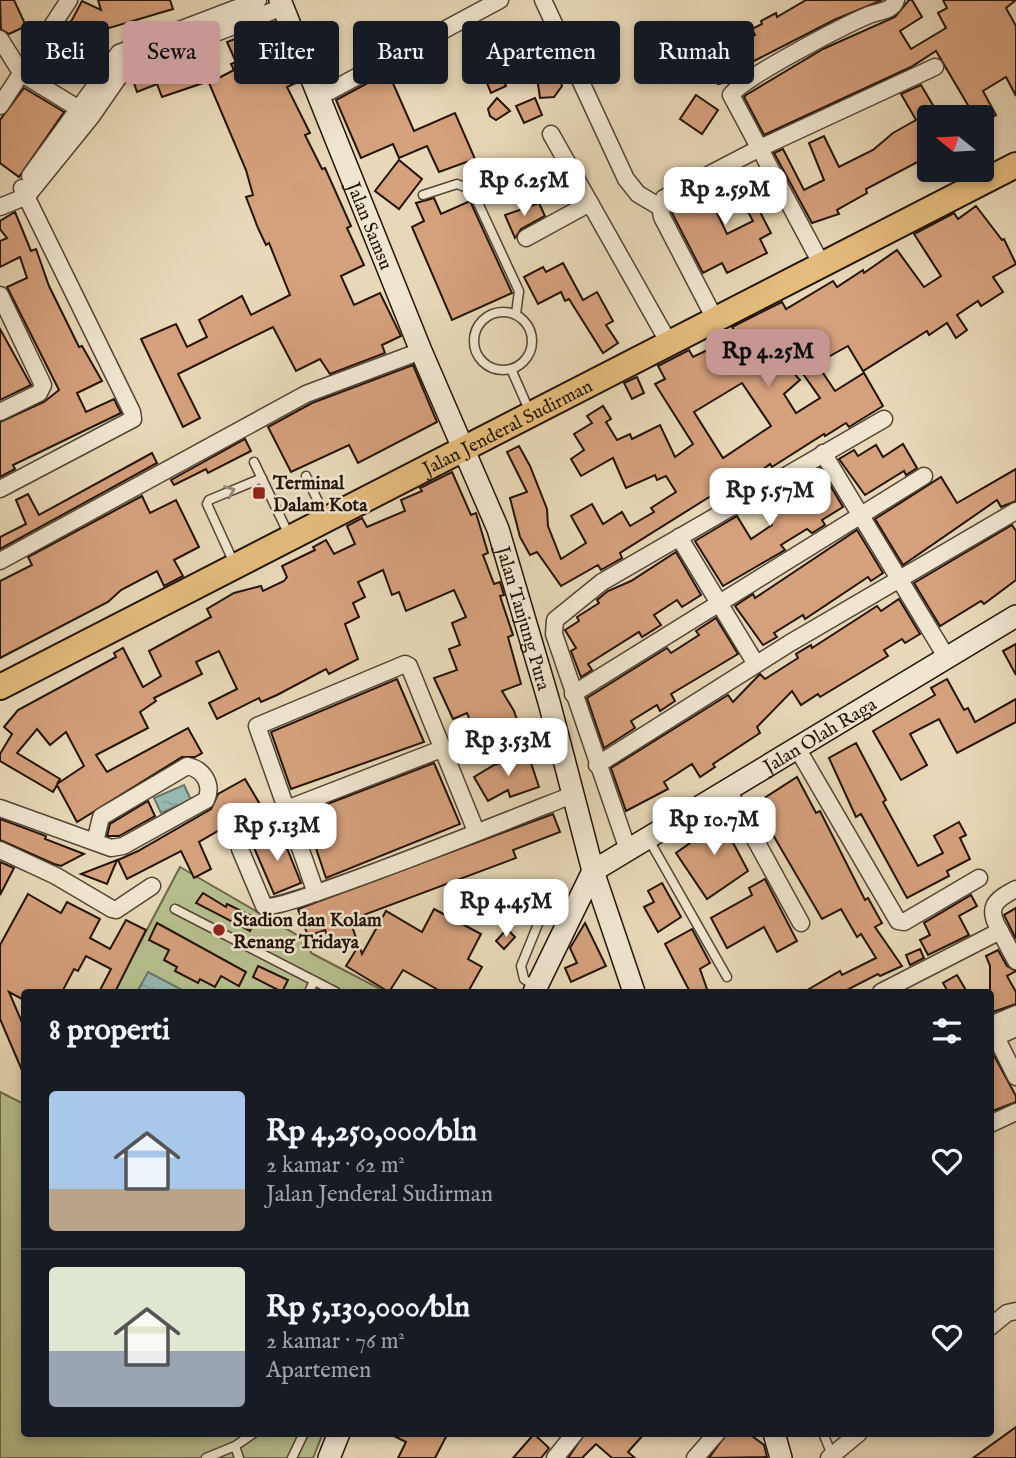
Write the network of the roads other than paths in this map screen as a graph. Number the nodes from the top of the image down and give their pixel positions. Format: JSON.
{"nodes":[{"id":1,"x":69,"y":0,"type":"edge"},
{"id":2,"x":258,"y":0,"type":"edge"},
{"id":3,"x":500,"y":0,"type":"edge"},
{"id":4,"x":543,"y":0,"type":"edge"},
{"id":5,"x":896,"y":0,"type":"edge"},
{"id":6,"x":282,"y":3,"type":"edge"},
{"id":7,"x":56,"y":21,"type":"edge"},
{"id":8,"x":214,"y":21,"type":"edge"},
{"id":9,"x":220,"y":24,"type":"edge"},
{"id":10,"x":0,"y":39,"type":"edge"},
{"id":11,"x":935,"y":67,"type":"dead end"},
{"id":12,"x":123,"y":70,"type":"edge"},
{"id":13,"x":21,"y":72,"type":"edge"},
{"id":14,"x":21,"y":75,"type":"edge"},
{"id":15,"x":38,"y":84,"type":"edge"},
{"id":16,"x":319,"y":97,"type":"junction"},
{"id":17,"x":0,"y":106,"type":"edge"},
{"id":18,"x":86,"y":113,"type":"junction"},
{"id":19,"x":551,"y":134,"type":"dead end"},
{"id":20,"x":758,"y":149,"type":"junction"},
{"id":21,"x":1016,"y":165,"type":"edge"},
{"id":22,"x":21,"y":194,"type":"junction"},
{"id":23,"x":423,"y":195,"type":"dead end"},
{"id":24,"x":590,"y":202,"type":"junction"},
{"id":25,"x":0,"y":207,"type":"edge"},
{"id":26,"x":660,"y":207,"type":"junction"},
{"id":27,"x":526,"y":238,"type":"dead end"},
{"id":28,"x":822,"y":265,"type":"junction"},
{"id":29,"x":0,"y":295,"type":"edge"},
{"id":30,"x":516,"y":314,"type":"junction"},
{"id":31,"x":715,"y":319,"type":"junction"},
{"id":32,"x":669,"y":343,"type":"junction"},
{"id":33,"x":421,"y":351,"type":"junction"},
{"id":34,"x":511,"y":369,"type":"junction"},
{"id":35,"x":0,"y":412,"type":"edge"},
{"id":36,"x":532,"y":416,"type":"junction"},
{"id":37,"x":884,"y":419,"type":"dead end"},
{"id":38,"x":466,"y":450,"type":"junction"},
{"id":39,"x":823,"y":453,"type":"junction"},
{"id":40,"x":254,"y":462,"type":"dead end"},
{"id":41,"x":306,"y":475,"type":"dead end"},
{"id":42,"x":924,"y":477,"type":"dead end"},
{"id":43,"x":262,"y":478,"type":"junction"},
{"id":44,"x":0,"y":489,"type":"edge"},
{"id":45,"x":1016,"y":511,"type":"edge"},
{"id":46,"x":861,"y":515,"type":"junction"},
{"id":47,"x":327,"y":518,"type":"junction"},
{"id":48,"x":290,"y":536,"type":"junction"},
{"id":49,"x":679,"y":537,"type":"junction"},
{"id":50,"x":0,"y":561,"type":"edge"},
{"id":51,"x":235,"y":565,"type":"junction"},
{"id":52,"x":899,"y":581,"type":"junction"},
{"id":53,"x":718,"y":602,"type":"junction"},
{"id":54,"x":1016,"y":616,"type":"edge"},
{"id":55,"x":947,"y":658,"type":"junction"},
{"id":56,"x":755,"y":664,"type":"junction"},
{"id":57,"x":0,"y":687,"type":"edge"},
{"id":58,"x":573,"y":694,"type":"junction"},
{"id":59,"x":444,"y":748,"type":"junction"},
{"id":60,"x":797,"y":748,"type":"junction"},
{"id":61,"x":597,"y":765,"type":"junction"},
{"id":62,"x":728,"y":790,"type":"junction"},
{"id":63,"x":572,"y":795,"type":"junction"},
{"id":64,"x":0,"y":807,"type":"edge"},
{"id":65,"x":284,"y":810,"type":"junction"},
{"id":66,"x":476,"y":831,"type":"junction"},
{"id":67,"x":648,"y":838,"type":"junction"},
{"id":68,"x":95,"y":842,"type":"junction"},
{"id":69,"x":0,"y":850,"type":"edge"},
{"id":70,"x":628,"y":850,"type":"junction"},
{"id":71,"x":593,"y":871,"type":"junction"},
{"id":72,"x":979,"y":878,"type":"dead end"},
{"id":73,"x":152,"y":886,"type":"dead end"},
{"id":74,"x":554,"y":887,"type":"dead end"},
{"id":75,"x":1016,"y":889,"type":"edge"},
{"id":76,"x":316,"y":893,"type":"junction"},
{"id":77,"x":175,"y":909,"type":"dead end"},
{"id":78,"x":802,"y":923,"type":"dead end"},
{"id":79,"x":1000,"y":931,"type":"junction"},
{"id":80,"x":1015,"y":957,"type":"edge"},
{"id":81,"x":727,"y":977,"type":"dead end"},
{"id":82,"x":314,"y":981,"type":"junction"},
{"id":83,"x":310,"y":989,"type":"edge"},
{"id":84,"x":330,"y":989,"type":"edge"},
{"id":85,"x":535,"y":989,"type":"edge"},
{"id":86,"x":536,"y":989,"type":"edge"},
{"id":87,"x":633,"y":989,"type":"edge"},
{"id":88,"x":887,"y":989,"type":"edge"},
{"id":89,"x":1016,"y":1014,"type":"edge"},
{"id":90,"x":1016,"y":1028,"type":"edge"},
{"id":91,"x":994,"y":1032,"type":"edge"},
{"id":92,"x":994,"y":1034,"type":"edge"},
{"id":93,"x":994,"y":1038,"type":"edge"},
{"id":94,"x":1016,"y":1077,"type":"edge"},
{"id":95,"x":1016,"y":1112,"type":"edge"},
{"id":96,"x":994,"y":1122,"type":"edge"},
{"id":97,"x":1016,"y":1311,"type":"edge"},
{"id":98,"x":994,"y":1324,"type":"edge"},
{"id":99,"x":249,"y":1437,"type":"edge"},
{"id":100,"x":302,"y":1437,"type":"edge"},
{"id":101,"x":337,"y":1437,"type":"edge"},
{"id":102,"x":572,"y":1437,"type":"edge"},
{"id":103,"x":713,"y":1437,"type":"edge"},
{"id":104,"x":775,"y":1437,"type":"edge"},
{"id":105,"x":824,"y":1437,"type":"edge"},
{"id":106,"x":854,"y":1437,"type":"edge"},
{"id":107,"x":235,"y":1447,"type":"junction"},
{"id":108,"x":832,"y":1457,"type":"edge"},
{"id":109,"x":206,"y":1458,"type":"edge"},
{"id":110,"x":239,"y":1458,"type":"edge"},
{"id":111,"x":292,"y":1458,"type":"edge"},
{"id":112,"x":329,"y":1458,"type":"edge"},
{"id":113,"x":555,"y":1458,"type":"edge"},
{"id":114,"x":695,"y":1458,"type":"edge"},
{"id":115,"x":781,"y":1458,"type":"edge"}],
"edges":[{"from":1,"to":7,"type":"street"},
{"from":2,"to":8,"type":"street"},
{"from":3,"to":16,"type":"street"},
{"from":4,"to":26,"type":"street"},
{"from":5,"to":20,"type":"street"},
{"from":6,"to":9,"type":"street"},
{"from":6,"to":16,"type":"street","name":"Jalan Samsu"},
{"from":10,"to":13,"type":"street"},
{"from":11,"to":20,"type":"street"},
{"from":12,"to":18,"type":"street"},
{"from":14,"to":17,"type":"street"},
{"from":15,"to":18,"type":"street"},
{"from":16,"to":33,"type":"street","name":"Jalan Samsu"},
{"from":18,"to":22,"type":"street"},
{"from":19,"to":24,"type":"street"},
{"from":20,"to":26,"type":"street"},
{"from":20,"to":28,"type":"street"},
{"from":21,"to":28,"type":"main road","name":"Jalan Jenderal Sudirman"},
{"from":22,"to":25,"type":"street"},
{"from":22,"to":44,"type":"street"},
{"from":23,"to":30,"type":"lane"},
{"from":24,"to":27,"type":"street"},
{"from":24,"to":32,"type":"street"},
{"from":26,"to":31,"type":"street"},
{"from":28,"to":31,"type":"main road","name":"Jalan Jenderal Sudirman"},
{"from":29,"to":35,"type":"street"},
{"from":30,"to":34,"type":"lane"},
{"from":30,"to":34,"type":"lane"},
{"from":31,"to":32,"type":"main road","name":"Jalan Jenderal Sudirman"},
{"from":32,"to":36,"type":"main road","name":"Jalan Jenderal Sudirman"},
{"from":33,"to":38,"type":"street","name":"Jalan Samsu"},
{"from":33,"to":50,"type":"street"},
{"from":34,"to":36,"type":"lane"},
{"from":36,"to":38,"type":"main road","name":"Jalan Jenderal Sudirman"},
{"from":37,"to":39,"type":"street"},
{"from":38,"to":47,"type":"main road","name":"Jalan Jenderal Sudirman"},
{"from":38,"to":63,"type":"street","name":"Jalan Tanjung Pura"},
{"from":39,"to":46,"type":"street"},
{"from":39,"to":49,"type":"street"},
{"from":40,"to":43,"type":"lane"},
{"from":41,"to":47,"type":"lane"},
{"from":42,"to":46,"type":"street"},
{"from":43,"to":48,"type":"lane"},
{"from":51,"to":43,"type":"lane","one_way":true},
{"from":45,"to":52,"type":"street"},
{"from":46,"to":52,"type":"street"},
{"from":46,"to":53,"type":"street"},
{"from":47,"to":48,"type":"main road","name":"Jalan Jenderal Sudirman"},
{"from":48,"to":51,"type":"main road","name":"Jalan Jenderal Sudirman"},
{"from":49,"to":53,"type":"street"},
{"from":49,"to":58,"type":"street"},
{"from":51,"to":57,"type":"main road","name":"Jalan Jenderal Sudirman"},
{"from":52,"to":55,"type":"street"},
{"from":52,"to":56,"type":"street"},
{"from":53,"to":56,"type":"street"},
{"from":53,"to":58,"type":"street"},
{"from":54,"to":55,"type":"street","name":"Jalan Olah Raga"},
{"from":55,"to":60,"type":"street","name":"Jalan Olah Raga"},
{"from":56,"to":61,"type":"street"},
{"from":58,"to":61,"type":"street"},
{"from":59,"to":65,"type":"street"},
{"from":59,"to":65,"type":"street"},
{"from":59,"to":66,"type":"street"},
{"from":60,"to":62,"type":"street","name":"Jalan Olah Raga"},
{"from":60,"to":72,"type":"street"},
{"from":61,"to":70,"type":"street"},
{"from":62,"to":67,"type":"street","name":"Jalan Olah Raga"},
{"from":62,"to":78,"type":"street"},
{"from":63,"to":66,"type":"street"},
{"from":63,"to":71,"type":"street","name":"Jalan Tanjung Pura"},
{"from":64,"to":68,"type":"street"},
{"from":65,"to":76,"type":"street"},
{"from":65,"to":76,"type":"street"},
{"from":66,"to":76,"type":"street"},
{"from":67,"to":70,"type":"street","name":"Jalan Olah Raga"},
{"from":67,"to":81,"type":"lane"},
{"from":68,"to":68,"type":"street"},
{"from":69,"to":73,"type":"street"},
{"from":70,"to":71,"type":"street","name":"Jalan Olah Raga"},
{"from":71,"to":86,"type":"street"},
{"from":71,"to":87,"type":"street","name":"Jalan Tanjung Pura"},
{"from":74,"to":85,"type":"lane"},
{"from":75,"to":79,"type":"street"},
{"from":77,"to":82,"type":"lane"},
{"from":79,"to":80,"type":"street"},
{"from":79,"to":88,"type":"street"},
{"from":82,"to":83,"type":"lane"},
{"from":82,"to":84,"type":"lane"},
{"from":89,"to":91,"type":"street"},
{"from":90,"to":92,"type":"street"},
{"from":93,"to":94,"type":"street"},
{"from":95,"to":96,"type":"street"},
{"from":97,"to":98,"type":"street"},
{"from":99,"to":107,"type":"lane"},
{"from":100,"to":111,"type":"lane"},
{"from":101,"to":112,"type":"street"},
{"from":102,"to":113,"type":"street"},
{"from":103,"to":114,"type":"street"},
{"from":104,"to":115,"type":"street"},
{"from":105,"to":108,"type":"lane"},
{"from":106,"to":108,"type":"street"},
{"from":107,"to":109,"type":"lane"},
{"from":107,"to":110,"type":"lane"}]}
